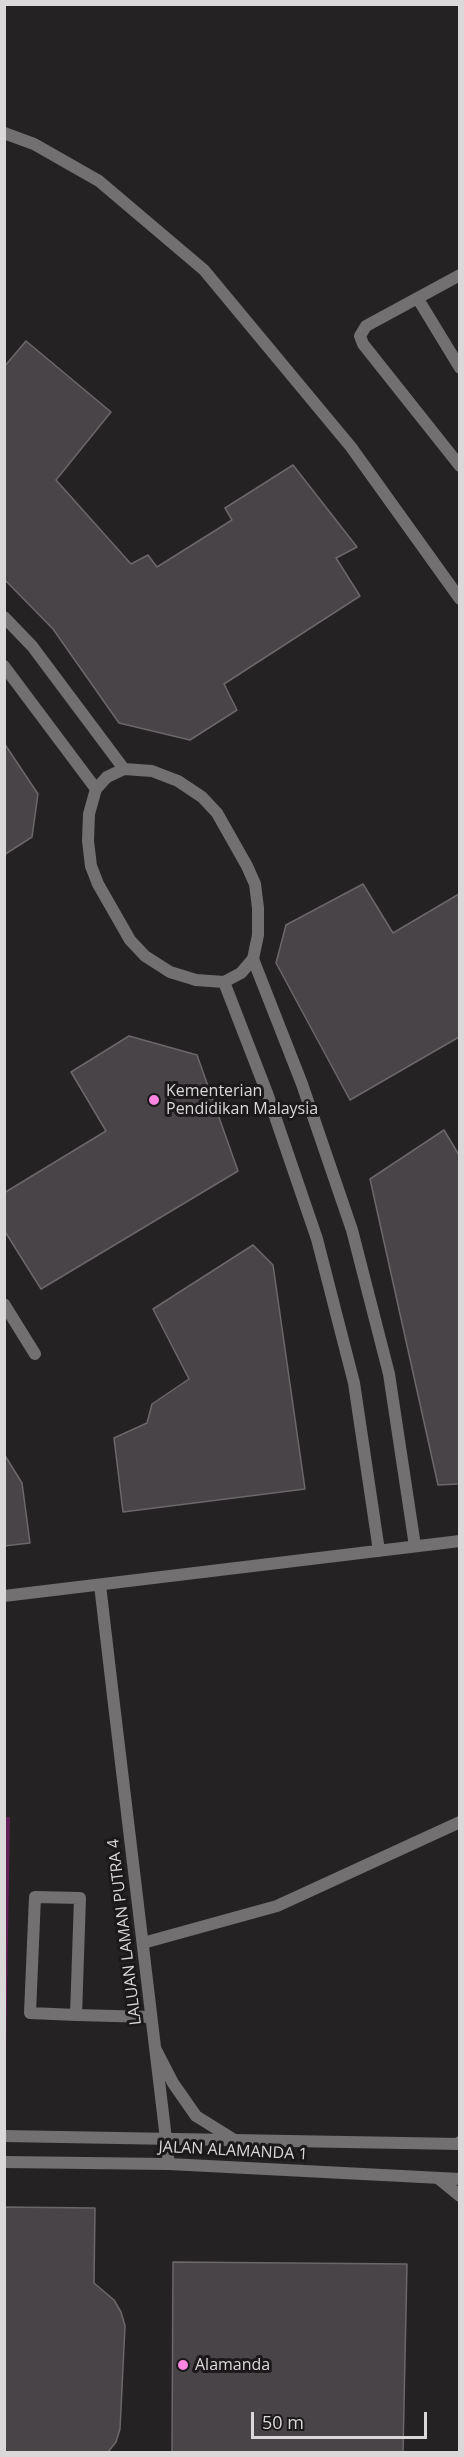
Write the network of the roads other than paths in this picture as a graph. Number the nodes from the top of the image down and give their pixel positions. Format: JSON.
{"nodes":[{"id":1,"x":4,"y":133,"type":"edge"},
{"id":2,"x":459,"y":275,"type":"edge"},
{"id":3,"x":418,"y":299,"type":"junction"},
{"id":4,"x":459,"y":369,"type":"edge"},
{"id":5,"x":459,"y":466,"type":"edge"},
{"id":6,"x":459,"y":599,"type":"edge"},
{"id":7,"x":4,"y":617,"type":"edge"},
{"id":8,"x":4,"y":666,"type":"edge"},
{"id":9,"x":124,"y":769,"type":"junction"},
{"id":10,"x":96,"y":789,"type":"junction"},
{"id":11,"x":253,"y":959,"type":"junction"},
{"id":12,"x":224,"y":982,"type":"junction"},
{"id":13,"x":4,"y":1304,"type":"edge"},
{"id":14,"x":35,"y":1354,"type":"dead end"},
{"id":15,"x":459,"y":1541,"type":"edge"},
{"id":16,"x":415,"y":1546,"type":"junction"},
{"id":17,"x":379,"y":1551,"type":"junction"},
{"id":18,"x":100,"y":1585,"type":"junction"},
{"id":19,"x":4,"y":1596,"type":"edge"},
{"id":20,"x":459,"y":1822,"type":"edge"},
{"id":21,"x":142,"y":1943,"type":"junction"},
{"id":22,"x":76,"y":2014,"type":"junction"},
{"id":23,"x":151,"y":2017,"type":"junction"},
{"id":24,"x":155,"y":2049,"type":"junction"},
{"id":25,"x":4,"y":2136,"type":"edge"},
{"id":26,"x":166,"y":2138,"type":"junction"},
{"id":27,"x":233,"y":2139,"type":"junction"},
{"id":28,"x":459,"y":2143,"type":"edge"},
{"id":29,"x":4,"y":2162,"type":"edge"},
{"id":30,"x":169,"y":2164,"type":"junction"},
{"id":31,"x":438,"y":2178,"type":"junction"},
{"id":32,"x":459,"y":2179,"type":"edge"},
{"id":33,"x":459,"y":2196,"type":"edge"}],
"edges":[{"from":1,"to":6,"type":"street"},
{"from":2,"to":3,"type":"street"},
{"from":3,"to":4,"type":"street"},
{"from":3,"to":5,"type":"street"},
{"from":7,"to":9,"type":"street"},
{"from":8,"to":10,"type":"street"},
{"from":9,"to":10,"type":"street"},
{"from":9,"to":11,"type":"street"},
{"from":10,"to":12,"type":"street"},
{"from":11,"to":12,"type":"street"},
{"from":11,"to":16,"type":"street"},
{"from":12,"to":17,"type":"street"},
{"from":13,"to":14,"type":"street"},
{"from":15,"to":16,"type":"street"},
{"from":16,"to":17,"type":"street"},
{"from":17,"to":18,"type":"street"},
{"from":18,"to":19,"type":"street"},
{"from":18,"to":21,"type":"street","name":"LALUAN LAMAN PUTRA 4"},
{"from":20,"to":21,"type":"street"},
{"from":21,"to":23,"type":"street","name":"LALUAN LAMAN PUTRA 4"},
{"from":22,"to":22,"type":"street"},
{"from":22,"to":23,"type":"street"},
{"from":23,"to":24,"type":"street","name":"LALUAN LAMAN PUTRA 4"},
{"from":24,"to":26,"type":"street","name":"LALUAN LAMAN PUTRA 4"},
{"from":24,"to":27,"type":"street"},
{"from":25,"to":26,"type":"street","name":"JALAN ALAMANDA 1"},
{"from":26,"to":27,"type":"street","name":"JALAN ALAMANDA 1"},
{"from":26,"to":30,"type":"street","name":"LALUAN LAMAN PUTRA 4"},
{"from":27,"to":28,"type":"street","name":"JALAN ALAMANDA 1"},
{"from":29,"to":30,"type":"street","name":"JALAN ALAMANDA 1"},
{"from":30,"to":31,"type":"street","name":"JALAN ALAMANDA 1"},
{"from":31,"to":32,"type":"street","name":"JALAN ALAMANDA 1"},
{"from":31,"to":33,"type":"street"}]}
